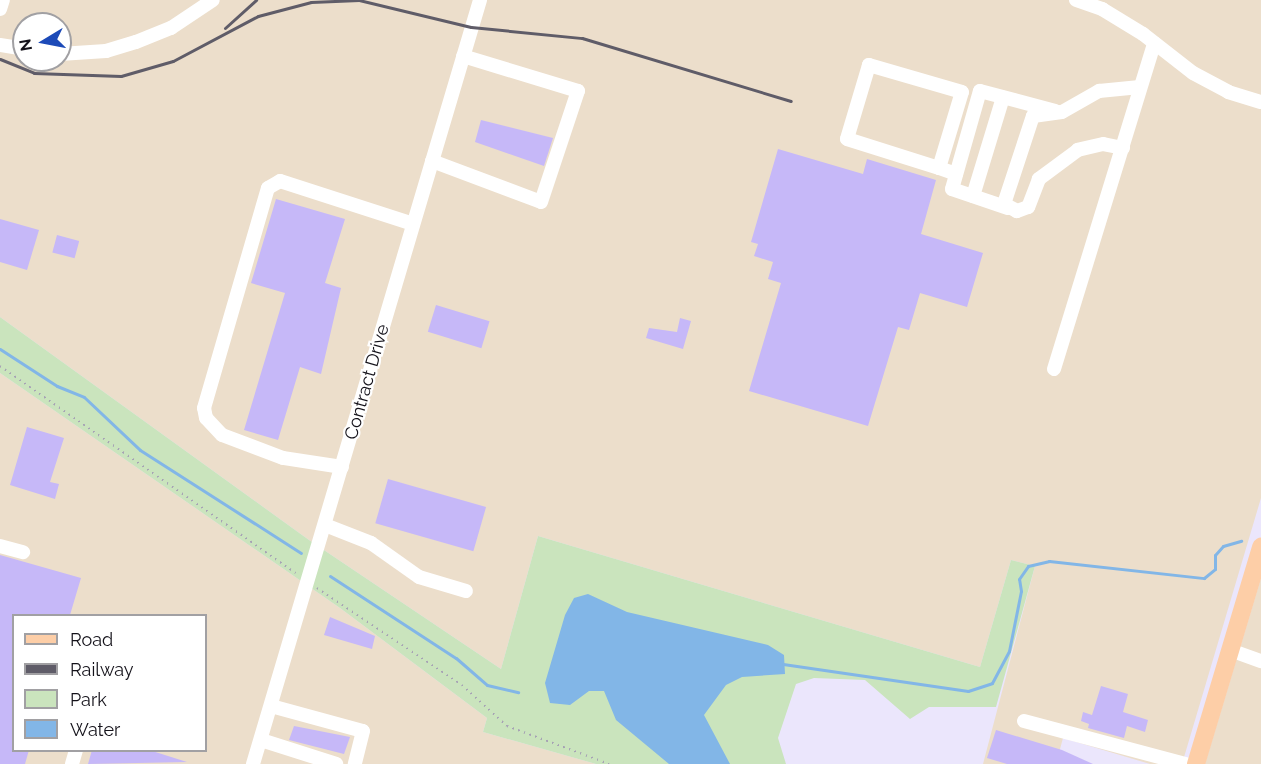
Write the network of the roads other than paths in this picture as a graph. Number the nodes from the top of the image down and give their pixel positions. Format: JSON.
{"nodes":[{"id":1,"x":3,"y":0,"type":"edge"},
{"id":2,"x":213,"y":0,"type":"edge"},
{"id":3,"x":480,"y":0,"type":"edge"},
{"id":4,"x":1076,"y":0,"type":"edge"},
{"id":5,"x":1096,"y":3,"type":"edge"},
{"id":6,"x":0,"y":9,"type":"edge"},
{"id":7,"x":1154,"y":43,"type":"junction"},
{"id":8,"x":72,"y":53,"type":"edge"},
{"id":9,"x":463,"y":56,"type":"junction"},
{"id":10,"x":1140,"y":87,"type":"junction"},
{"id":11,"x":1003,"y":97,"type":"junction"},
{"id":12,"x":1261,"y":102,"type":"edge"},
{"id":13,"x":1062,"y":112,"type":"junction"},
{"id":14,"x":1123,"y":148,"type":"junction"},
{"id":15,"x":432,"y":160,"type":"junction"},
{"id":16,"x":939,"y":168,"type":"junction"},
{"id":17,"x":956,"y":174,"type":"junction"},
{"id":18,"x":973,"y":196,"type":"junction"},
{"id":19,"x":1008,"y":208,"type":"junction"},
{"id":20,"x":414,"y":224,"type":"junction"},
{"id":21,"x":1054,"y":369,"type":"dead end"},
{"id":22,"x":342,"y":467,"type":"junction"},
{"id":23,"x":325,"y":525,"type":"junction"},
{"id":24,"x":0,"y":546,"type":"edge"},
{"id":25,"x":1261,"y":547,"type":"edge"},
{"id":26,"x":23,"y":552,"type":"dead end"},
{"id":27,"x":466,"y":591,"type":"dead end"},
{"id":28,"x":1230,"y":650,"type":"junction"},
{"id":29,"x":1261,"y":661,"type":"edge"},
{"id":30,"x":271,"y":706,"type":"junction"},
{"id":31,"x":1024,"y":721,"type":"dead end"},
{"id":32,"x":261,"y":740,"type":"junction"},
{"id":33,"x":254,"y":764,"type":"edge"},
{"id":34,"x":336,"y":764,"type":"edge"},
{"id":35,"x":355,"y":764,"type":"edge"},
{"id":36,"x":1186,"y":764,"type":"edge"},
{"id":37,"x":1196,"y":764,"type":"edge"}],
"edges":[{"from":1,"to":6,"type":"street"},
{"from":2,"to":8,"type":"street"},
{"from":3,"to":9,"type":"street","name":"Contract Drive"},
{"from":4,"to":5,"type":"street"},
{"from":5,"to":7,"type":"street"},
{"from":7,"to":10,"type":"street"},
{"from":7,"to":12,"type":"street"},
{"from":9,"to":15,"type":"street","name":"Contract Drive"},
{"from":9,"to":15,"type":"street"},
{"from":10,"to":13,"type":"street"},
{"from":10,"to":14,"type":"street"},
{"from":11,"to":13,"type":"street"},
{"from":11,"to":17,"type":"street"},
{"from":11,"to":18,"type":"street"},
{"from":13,"to":19,"type":"street"},
{"from":14,"to":19,"type":"street"},
{"from":14,"to":21,"type":"street"},
{"from":15,"to":20,"type":"street","name":"Contract Drive"},
{"from":16,"to":16,"type":"street"},
{"from":16,"to":17,"type":"street"},
{"from":17,"to":18,"type":"street"},
{"from":18,"to":19,"type":"street"},
{"from":20,"to":22,"type":"street","name":"Contract Drive"},
{"from":20,"to":22,"type":"street"},
{"from":22,"to":23,"type":"street","name":"Contract Drive"},
{"from":23,"to":27,"type":"street"},
{"from":23,"to":30,"type":"street","name":"Contract Drive"},
{"from":24,"to":26,"type":"street"},
{"from":25,"to":28,"type":"main road"},
{"from":28,"to":29,"type":"street"},
{"from":28,"to":37,"type":"main road"},
{"from":30,"to":32,"type":"street","name":"Contract Drive"},
{"from":30,"to":35,"type":"street"},
{"from":31,"to":36,"type":"street"},
{"from":32,"to":33,"type":"street","name":"Contract Drive"},
{"from":32,"to":34,"type":"street"}]}
